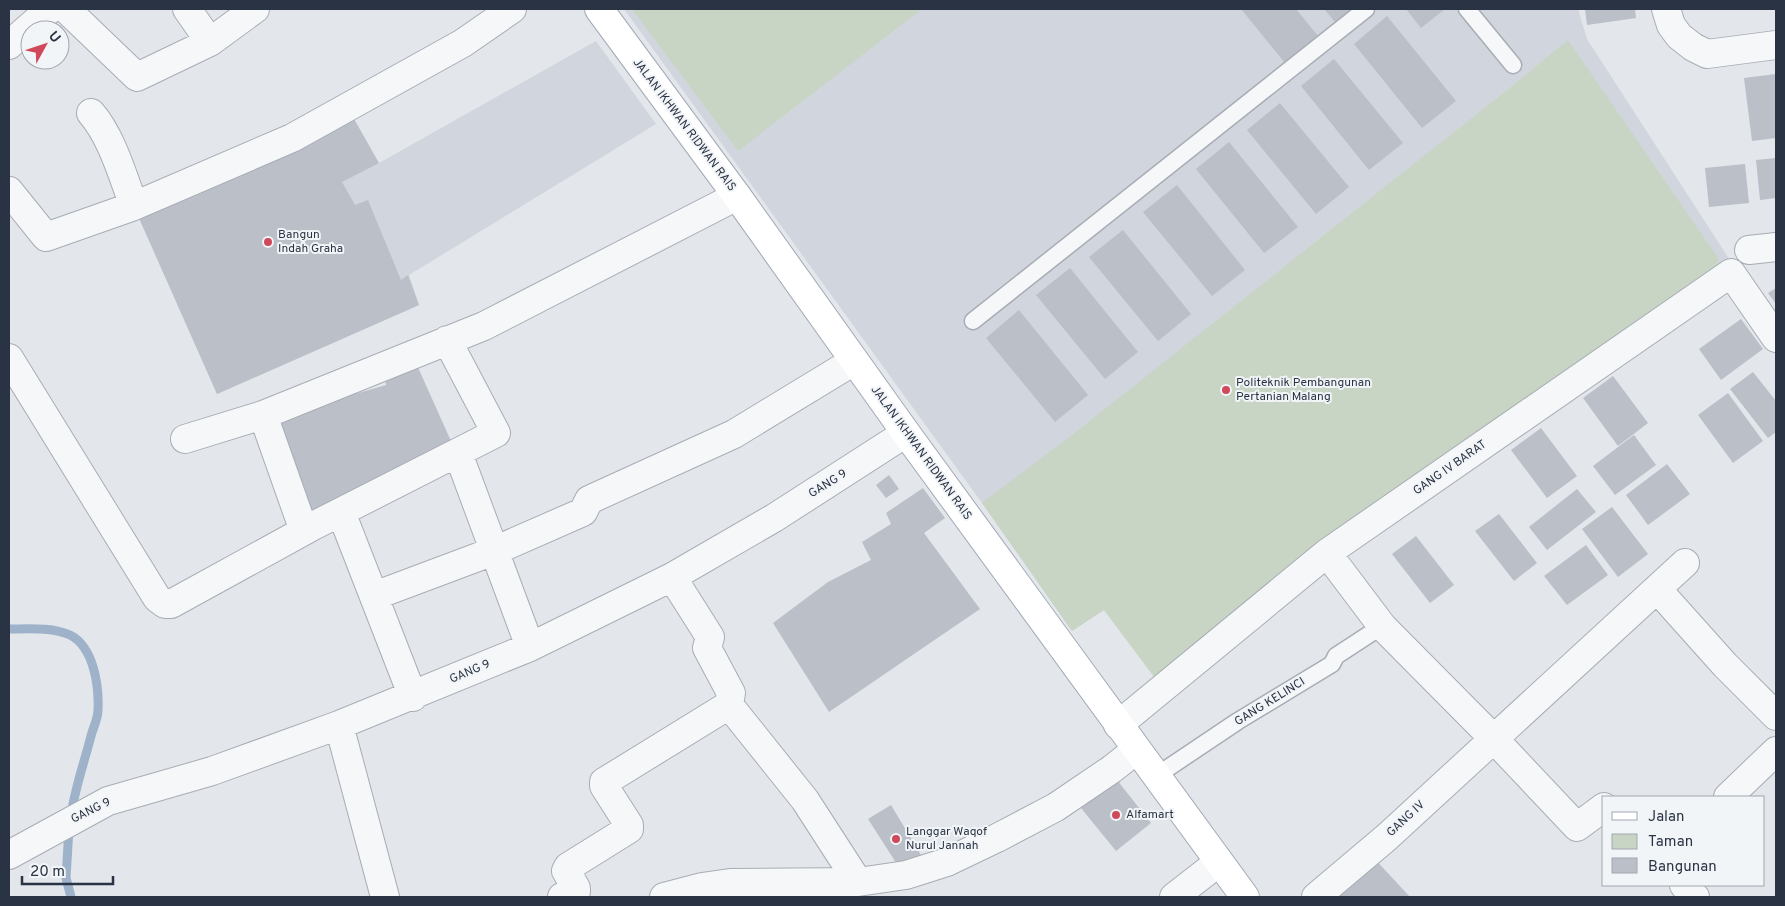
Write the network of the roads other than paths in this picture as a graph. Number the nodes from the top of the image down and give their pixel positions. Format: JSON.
{"nodes":[{"id":1,"x":187,"y":9,"type":"edge"},
{"id":2,"x":255,"y":9,"type":"edge"},
{"id":3,"x":512,"y":9,"type":"edge"},
{"id":4,"x":599,"y":9,"type":"edge"},
{"id":5,"x":1366,"y":9,"type":"edge"},
{"id":6,"x":1467,"y":9,"type":"edge"},
{"id":7,"x":1666,"y":9,"type":"edge"},
{"id":8,"x":48,"y":10,"type":"edge"},
{"id":9,"x":210,"y":42,"type":"junction"},
{"id":10,"x":9,"y":45,"type":"edge"},
{"id":11,"x":1776,"y":45,"type":"edge"},
{"id":12,"x":1513,"y":65,"type":"dead end"},
{"id":13,"x":92,"y":113,"type":"dead end"},
{"id":14,"x":9,"y":191,"type":"edge"},
{"id":15,"x":737,"y":196,"type":"junction"},
{"id":16,"x":134,"y":206,"type":"junction"},
{"id":17,"x":1776,"y":247,"type":"edge"},
{"id":18,"x":1749,"y":250,"type":"dead end"},
{"id":19,"x":973,"y":321,"type":"dead end"},
{"id":20,"x":1776,"y":338,"type":"edge"},
{"id":21,"x":447,"y":340,"type":"junction"},
{"id":22,"x":9,"y":358,"type":"edge"},
{"id":23,"x":854,"y":361,"type":"junction"},
{"id":24,"x":263,"y":415,"type":"junction"},
{"id":25,"x":906,"y":433,"type":"junction"},
{"id":26,"x":185,"y":439,"type":"dead end"},
{"id":27,"x":458,"y":453,"type":"junction"},
{"id":28,"x":341,"y":512,"type":"junction"},
{"id":29,"x":304,"y":531,"type":"junction"},
{"id":30,"x":494,"y":551,"type":"junction"},
{"id":31,"x":1327,"y":553,"type":"junction"},
{"id":32,"x":1685,"y":563,"type":"dead end"},
{"id":33,"x":672,"y":577,"type":"junction"},
{"id":34,"x":1657,"y":589,"type":"junction"},
{"id":35,"x":374,"y":596,"type":"junction"},
{"id":36,"x":1382,"y":626,"type":"junction"},
{"id":37,"x":530,"y":647,"type":"junction"},
{"id":38,"x":413,"y":696,"type":"junction"},
{"id":39,"x":728,"y":705,"type":"junction"},
{"id":40,"x":1776,"y":716,"type":"edge"},
{"id":41,"x":1118,"y":724,"type":"junction"},
{"id":42,"x":339,"y":725,"type":"junction"},
{"id":43,"x":1493,"y":738,"type":"junction"},
{"id":44,"x":1136,"y":750,"type":"junction"},
{"id":45,"x":1776,"y":751,"type":"edge"},
{"id":46,"x":1156,"y":776,"type":"junction"},
{"id":47,"x":1729,"y":796,"type":"edge"},
{"id":48,"x":1602,"y":808,"type":"edge"},
{"id":49,"x":9,"y":855,"type":"edge"},
{"id":50,"x":1219,"y":862,"type":"junction"},
{"id":51,"x":858,"y":882,"type":"junction"},
{"id":52,"x":1685,"y":886,"type":"edge"},
{"id":53,"x":902,"y":887,"type":"edge"},
{"id":54,"x":385,"y":897,"type":"edge"},
{"id":55,"x":562,"y":897,"type":"edge"},
{"id":56,"x":664,"y":897,"type":"edge"},
{"id":57,"x":1174,"y":897,"type":"edge"},
{"id":58,"x":1244,"y":897,"type":"edge"},
{"id":59,"x":1316,"y":897,"type":"edge"},
{"id":60,"x":1695,"y":897,"type":"edge"}],
"edges":[{"from":1,"to":9,"type":"street"},
{"from":2,"to":9,"type":"street"},
{"from":3,"to":16,"type":"street"},
{"from":4,"to":15,"type":"main road","name":"JALAN IKHWAN RIDWAN RAIS"},
{"from":5,"to":19,"type":"lane"},
{"from":6,"to":12,"type":"lane"},
{"from":7,"to":11,"type":"street"},
{"from":8,"to":9,"type":"street"},
{"from":8,"to":10,"type":"street"},
{"from":13,"to":16,"type":"street"},
{"from":14,"to":16,"type":"street"},
{"from":15,"to":21,"type":"street"},
{"from":15,"to":23,"type":"main road","name":"JALAN IKHWAN RIDWAN RAIS"},
{"from":17,"to":18,"type":"street"},
{"from":20,"to":31,"type":"street","name":"GANG IV BARAT"},
{"from":21,"to":24,"type":"street"},
{"from":21,"to":27,"type":"street"},
{"from":22,"to":29,"type":"street"},
{"from":23,"to":25,"type":"main road","name":"JALAN IKHWAN RIDWAN RAIS"},
{"from":23,"to":30,"type":"street"},
{"from":24,"to":26,"type":"street"},
{"from":24,"to":29,"type":"street"},
{"from":25,"to":33,"type":"street","name":"GANG 9"},
{"from":25,"to":41,"type":"main road","name":"JALAN IKHWAN RIDWAN RAIS"},
{"from":27,"to":28,"type":"street"},
{"from":27,"to":30,"type":"street"},
{"from":28,"to":29,"type":"street"},
{"from":28,"to":35,"type":"street"},
{"from":30,"to":35,"type":"street"},
{"from":30,"to":37,"type":"street"},
{"from":31,"to":36,"type":"street"},
{"from":31,"to":41,"type":"street","name":"GANG IV BARAT"},
{"from":32,"to":34,"type":"street","name":"GANG IV"},
{"from":33,"to":37,"type":"street","name":"GANG 9"},
{"from":33,"to":39,"type":"street"},
{"from":34,"to":40,"type":"street"},
{"from":34,"to":43,"type":"street","name":"GANG IV"},
{"from":35,"to":38,"type":"street"},
{"from":36,"to":43,"type":"street"},
{"from":36,"to":46,"type":"lane","name":"GANG KELINCI"},
{"from":37,"to":38,"type":"street","name":"GANG 9"},
{"from":38,"to":42,"type":"street","name":"GANG 9"},
{"from":39,"to":51,"type":"street"},
{"from":39,"to":55,"type":"street"},
{"from":41,"to":44,"type":"main road","name":"JALAN IKHWAN RIDWAN RAIS"},
{"from":42,"to":49,"type":"street","name":"GANG 9"},
{"from":42,"to":54,"type":"street"},
{"from":43,"to":48,"type":"street"},
{"from":43,"to":59,"type":"street","name":"GANG IV"},
{"from":44,"to":46,"type":"main road","name":"JALAN IKHWAN RIDWAN RAIS"},
{"from":44,"to":53,"type":"street"},
{"from":45,"to":47,"type":"street"},
{"from":46,"to":50,"type":"main road","name":"JALAN IKHWAN RIDWAN RAIS"},
{"from":50,"to":57,"type":"street"},
{"from":50,"to":58,"type":"main road","name":"JALAN IKHWAN RIDWAN RAIS"},
{"from":51,"to":53,"type":"street"},
{"from":51,"to":56,"type":"street"},
{"from":52,"to":60,"type":"street"}]}
